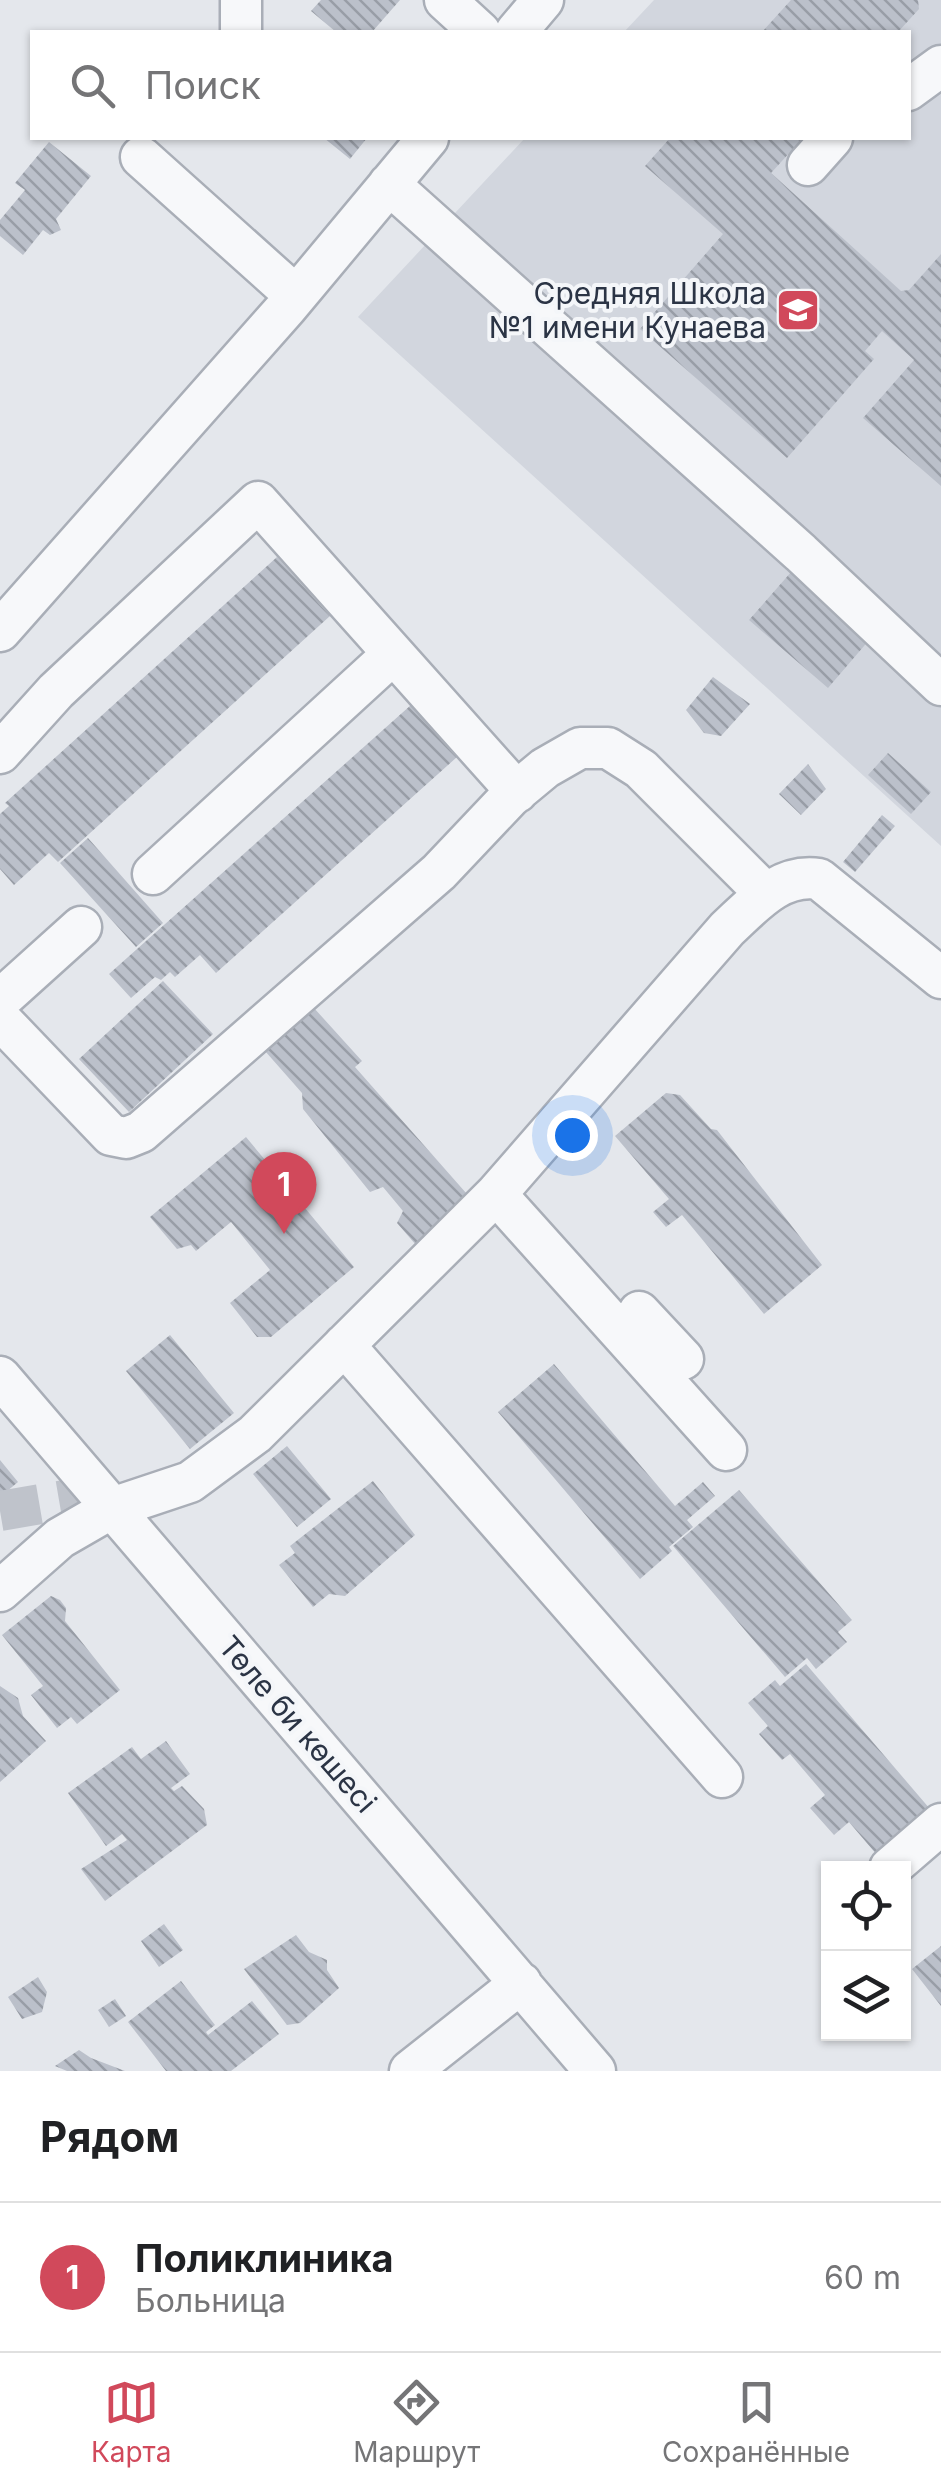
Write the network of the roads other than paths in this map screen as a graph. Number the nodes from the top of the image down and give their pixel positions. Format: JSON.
{"nodes":[{"id":1,"x":444,"y":0,"type":"edge"},
{"id":2,"x":543,"y":0,"type":"edge"},
{"id":3,"x":478,"y":30,"type":"edge"},
{"id":4,"x":518,"y":30,"type":"edge"},
{"id":5,"x":426,"y":140,"type":"edge"},
{"id":6,"x":141,"y":157,"type":"dead end"},
{"id":7,"x":389,"y":184,"type":"junction"},
{"id":8,"x":296,"y":296,"type":"junction"},
{"id":9,"x":0,"y":631,"type":"edge"},
{"id":10,"x":394,"y":654,"type":"junction"},
{"id":11,"x":937,"y":674,"type":"edge"},
{"id":12,"x":0,"y":753,"type":"edge"},
{"id":13,"x":517,"y":792,"type":"junction"},
{"id":14,"x":153,"y":874,"type":"dead end"},
{"id":15,"x":766,"y":894,"type":"junction"},
{"id":16,"x":81,"y":927,"type":"dead end"},
{"id":17,"x":941,"y":978,"type":"edge"},
{"id":18,"x":0,"y":1000,"type":"edge"},
{"id":19,"x":0,"y":1019,"type":"edge"},
{"id":20,"x":504,"y":1183,"type":"junction"},
{"id":21,"x":344,"y":1344,"type":"junction"},
{"id":22,"x":682,"y":1359,"type":"dead end"},
{"id":23,"x":0,"y":1377,"type":"edge"},
{"id":24,"x":726,"y":1450,"type":"dead end"},
{"id":25,"x":112,"y":1508,"type":"junction"},
{"id":26,"x":0,"y":1591,"type":"edge"},
{"id":27,"x":722,"y":1777,"type":"dead end"},
{"id":28,"x":941,"y":1824,"type":"edge"},
{"id":29,"x":898,"y":1861,"type":"edge"},
{"id":30,"x":521,"y":1983,"type":"junction"},
{"id":31,"x":410,"y":2071,"type":"edge"},
{"id":32,"x":595,"y":2071,"type":"edge"}],
"edges":[{"from":1,"to":3,"type":"street"},
{"from":2,"to":4,"type":"street"},
{"from":5,"to":7,"type":"street"},
{"from":6,"to":8,"type":"street"},
{"from":7,"to":8,"type":"street"},
{"from":7,"to":11,"type":"street"},
{"from":8,"to":9,"type":"street"},
{"from":10,"to":12,"type":"street"},
{"from":10,"to":13,"type":"street"},
{"from":10,"to":14,"type":"street"},
{"from":13,"to":15,"type":"street"},
{"from":13,"to":19,"type":"street"},
{"from":15,"to":17,"type":"street"},
{"from":15,"to":20,"type":"street"},
{"from":16,"to":18,"type":"street"},
{"from":20,"to":21,"type":"street"},
{"from":20,"to":22,"type":"street"},
{"from":20,"to":24,"type":"street"},
{"from":21,"to":25,"type":"street"},
{"from":21,"to":27,"type":"street"},
{"from":23,"to":25,"type":"street","name":"Төле би көшесі"},
{"from":25,"to":26,"type":"street"},
{"from":25,"to":30,"type":"street","name":"Төле би көшесі"},
{"from":28,"to":29,"type":"street"},
{"from":30,"to":31,"type":"street"},
{"from":30,"to":32,"type":"street","name":"Төле би көшесі"}]}
